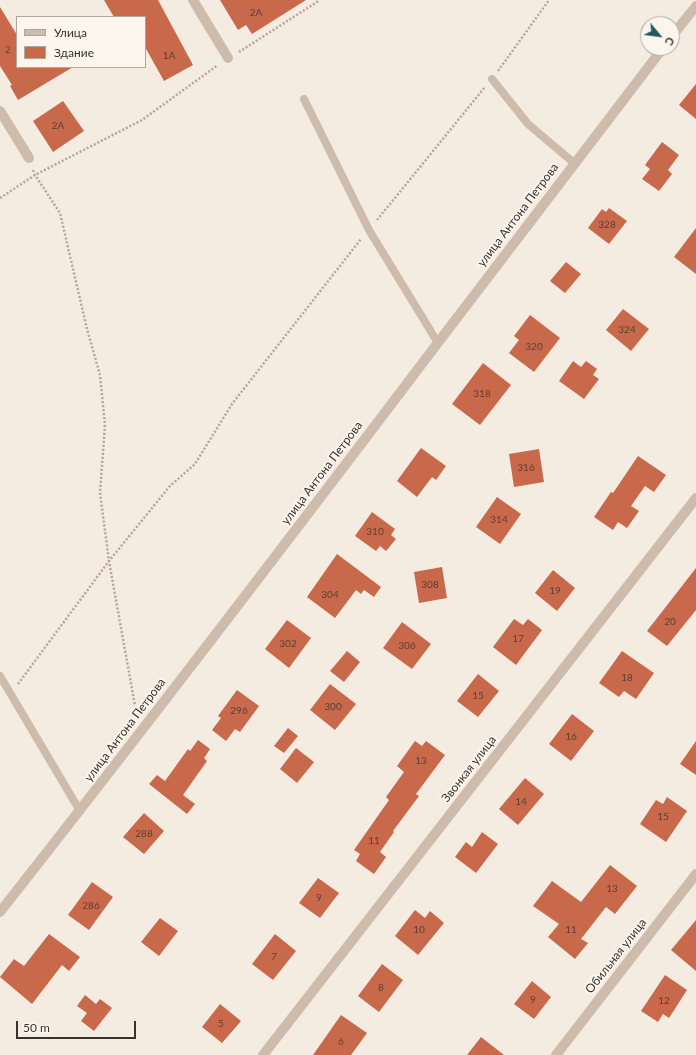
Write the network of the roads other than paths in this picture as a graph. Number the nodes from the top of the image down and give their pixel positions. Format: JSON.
{"nodes":[{"id":1,"x":194,"y":0,"type":"edge"},
{"id":2,"x":696,"y":6,"type":"edge"},
{"id":3,"x":680,"y":26,"type":"edge"},
{"id":4,"x":657,"y":56,"type":"edge"},
{"id":5,"x":228,"y":58,"type":"road end"},
{"id":6,"x":492,"y":79,"type":"road end"},
{"id":7,"x":304,"y":99,"type":"dead end"},
{"id":8,"x":0,"y":111,"type":"edge"},
{"id":9,"x":29,"y":158,"type":"dead end"},
{"id":10,"x":574,"y":163,"type":"junction"},
{"id":11,"x":438,"y":343,"type":"junction"},
{"id":12,"x":696,"y":498,"type":"edge"},
{"id":13,"x":0,"y":676,"type":"edge"},
{"id":14,"x":80,"y":811,"type":"junction"},
{"id":15,"x":696,"y":874,"type":"edge"},
{"id":16,"x":0,"y":912,"type":"edge"},
{"id":17,"x":263,"y":1055,"type":"edge"},
{"id":18,"x":556,"y":1055,"type":"edge"}],
"edges":[{"from":1,"to":5,"type":"street"},
{"from":2,"to":3,"type":"street"},
{"from":4,"to":10,"type":"street","name":"улица Антона Петрова"},
{"from":6,"to":10,"type":"lane"},
{"from":7,"to":11,"type":"lane"},
{"from":8,"to":9,"type":"street"},
{"from":10,"to":11,"type":"street","name":"улица Антона Петрова"},
{"from":11,"to":14,"type":"street","name":"улица Антона Петрова"},
{"from":12,"to":17,"type":"street","name":"Звонкая улица"},
{"from":13,"to":14,"type":"lane"},
{"from":14,"to":16,"type":"street","name":"улица Антона Петрова"},
{"from":15,"to":18,"type":"street","name":"Обильная улица"}]}
